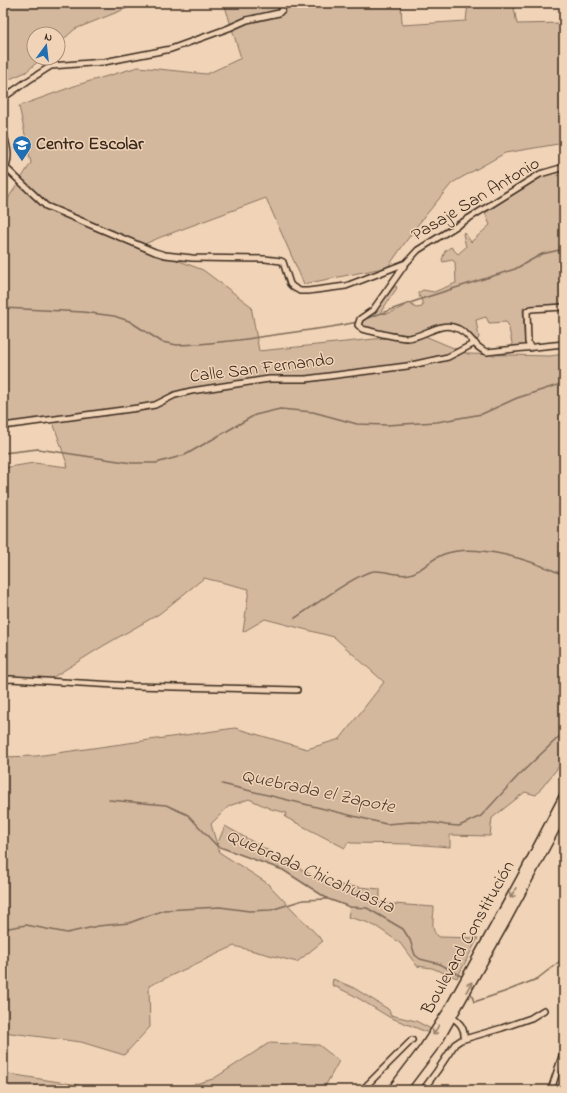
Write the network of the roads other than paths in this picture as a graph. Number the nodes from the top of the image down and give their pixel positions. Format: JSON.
{"nodes":[{"id":1,"x":284,"y":3,"type":"edge"},
{"id":2,"x":3,"y":98,"type":"edge"},
{"id":3,"x":3,"y":131,"type":"edge"},
{"id":4,"x":5,"y":150,"type":"edge"},
{"id":5,"x":564,"y":167,"type":"edge"},
{"id":6,"x":4,"y":168,"type":"edge"},
{"id":7,"x":406,"y":264,"type":"junction"},
{"id":8,"x":564,"y":307,"type":"edge"},
{"id":9,"x":475,"y":343,"type":"junction"},
{"id":10,"x":564,"y":344,"type":"edge"},
{"id":11,"x":530,"y":348,"type":"junction"},
{"id":12,"x":3,"y":426,"type":"edge"},
{"id":13,"x":3,"y":681,"type":"edge"},
{"id":14,"x":297,"y":690,"type":"dead end"},
{"id":15,"x":564,"y":796,"type":"edge"},
{"id":16,"x":564,"y":812,"type":"edge"},
{"id":17,"x":544,"y":1010,"type":"dead end"},
{"id":18,"x":452,"y":1017,"type":"junction"},
{"id":19,"x":464,"y":1039,"type":"junction"},
{"id":20,"x":412,"y":1040,"type":"dead end"},
{"id":21,"x":563,"y":1053,"type":"dead end"},
{"id":22,"x":362,"y":1090,"type":"edge"},
{"id":23,"x":392,"y":1090,"type":"edge"},
{"id":24,"x":401,"y":1090,"type":"edge"},
{"id":25,"x":423,"y":1090,"type":"edge"},
{"id":26,"x":551,"y":1090,"type":"edge"}],
"edges":[{"from":1,"to":2,"type":"street"},
{"from":3,"to":4,"type":"street"},
{"from":4,"to":6,"type":"street"},
{"from":5,"to":7,"type":"street","name":"Pasaje San Antonio"},
{"from":6,"to":7,"type":"street"},
{"from":7,"to":9,"type":"street","name":"Pasaje San Antonio"},
{"from":8,"to":11,"type":"street"},
{"from":9,"to":11,"type":"street"},
{"from":9,"to":12,"type":"street","name":"Calle San Fernando"},
{"from":10,"to":11,"type":"street"},
{"from":13,"to":14,"type":"street"},
{"from":15,"to":23,"type":"highway","name":"Boulevard Constitución","one_way":true},
{"from":18,"to":16,"type":"highway","name":"Boulevard Constitución","one_way":true},
{"from":17,"to":19,"type":"street"},
{"from":18,"to":19,"type":"street"},
{"from":18,"to":24,"type":"highway","name":"Boulevard Constitución"},
{"from":19,"to":25,"type":"street"},
{"from":20,"to":22,"type":"street"},
{"from":21,"to":26,"type":"street"}]}
